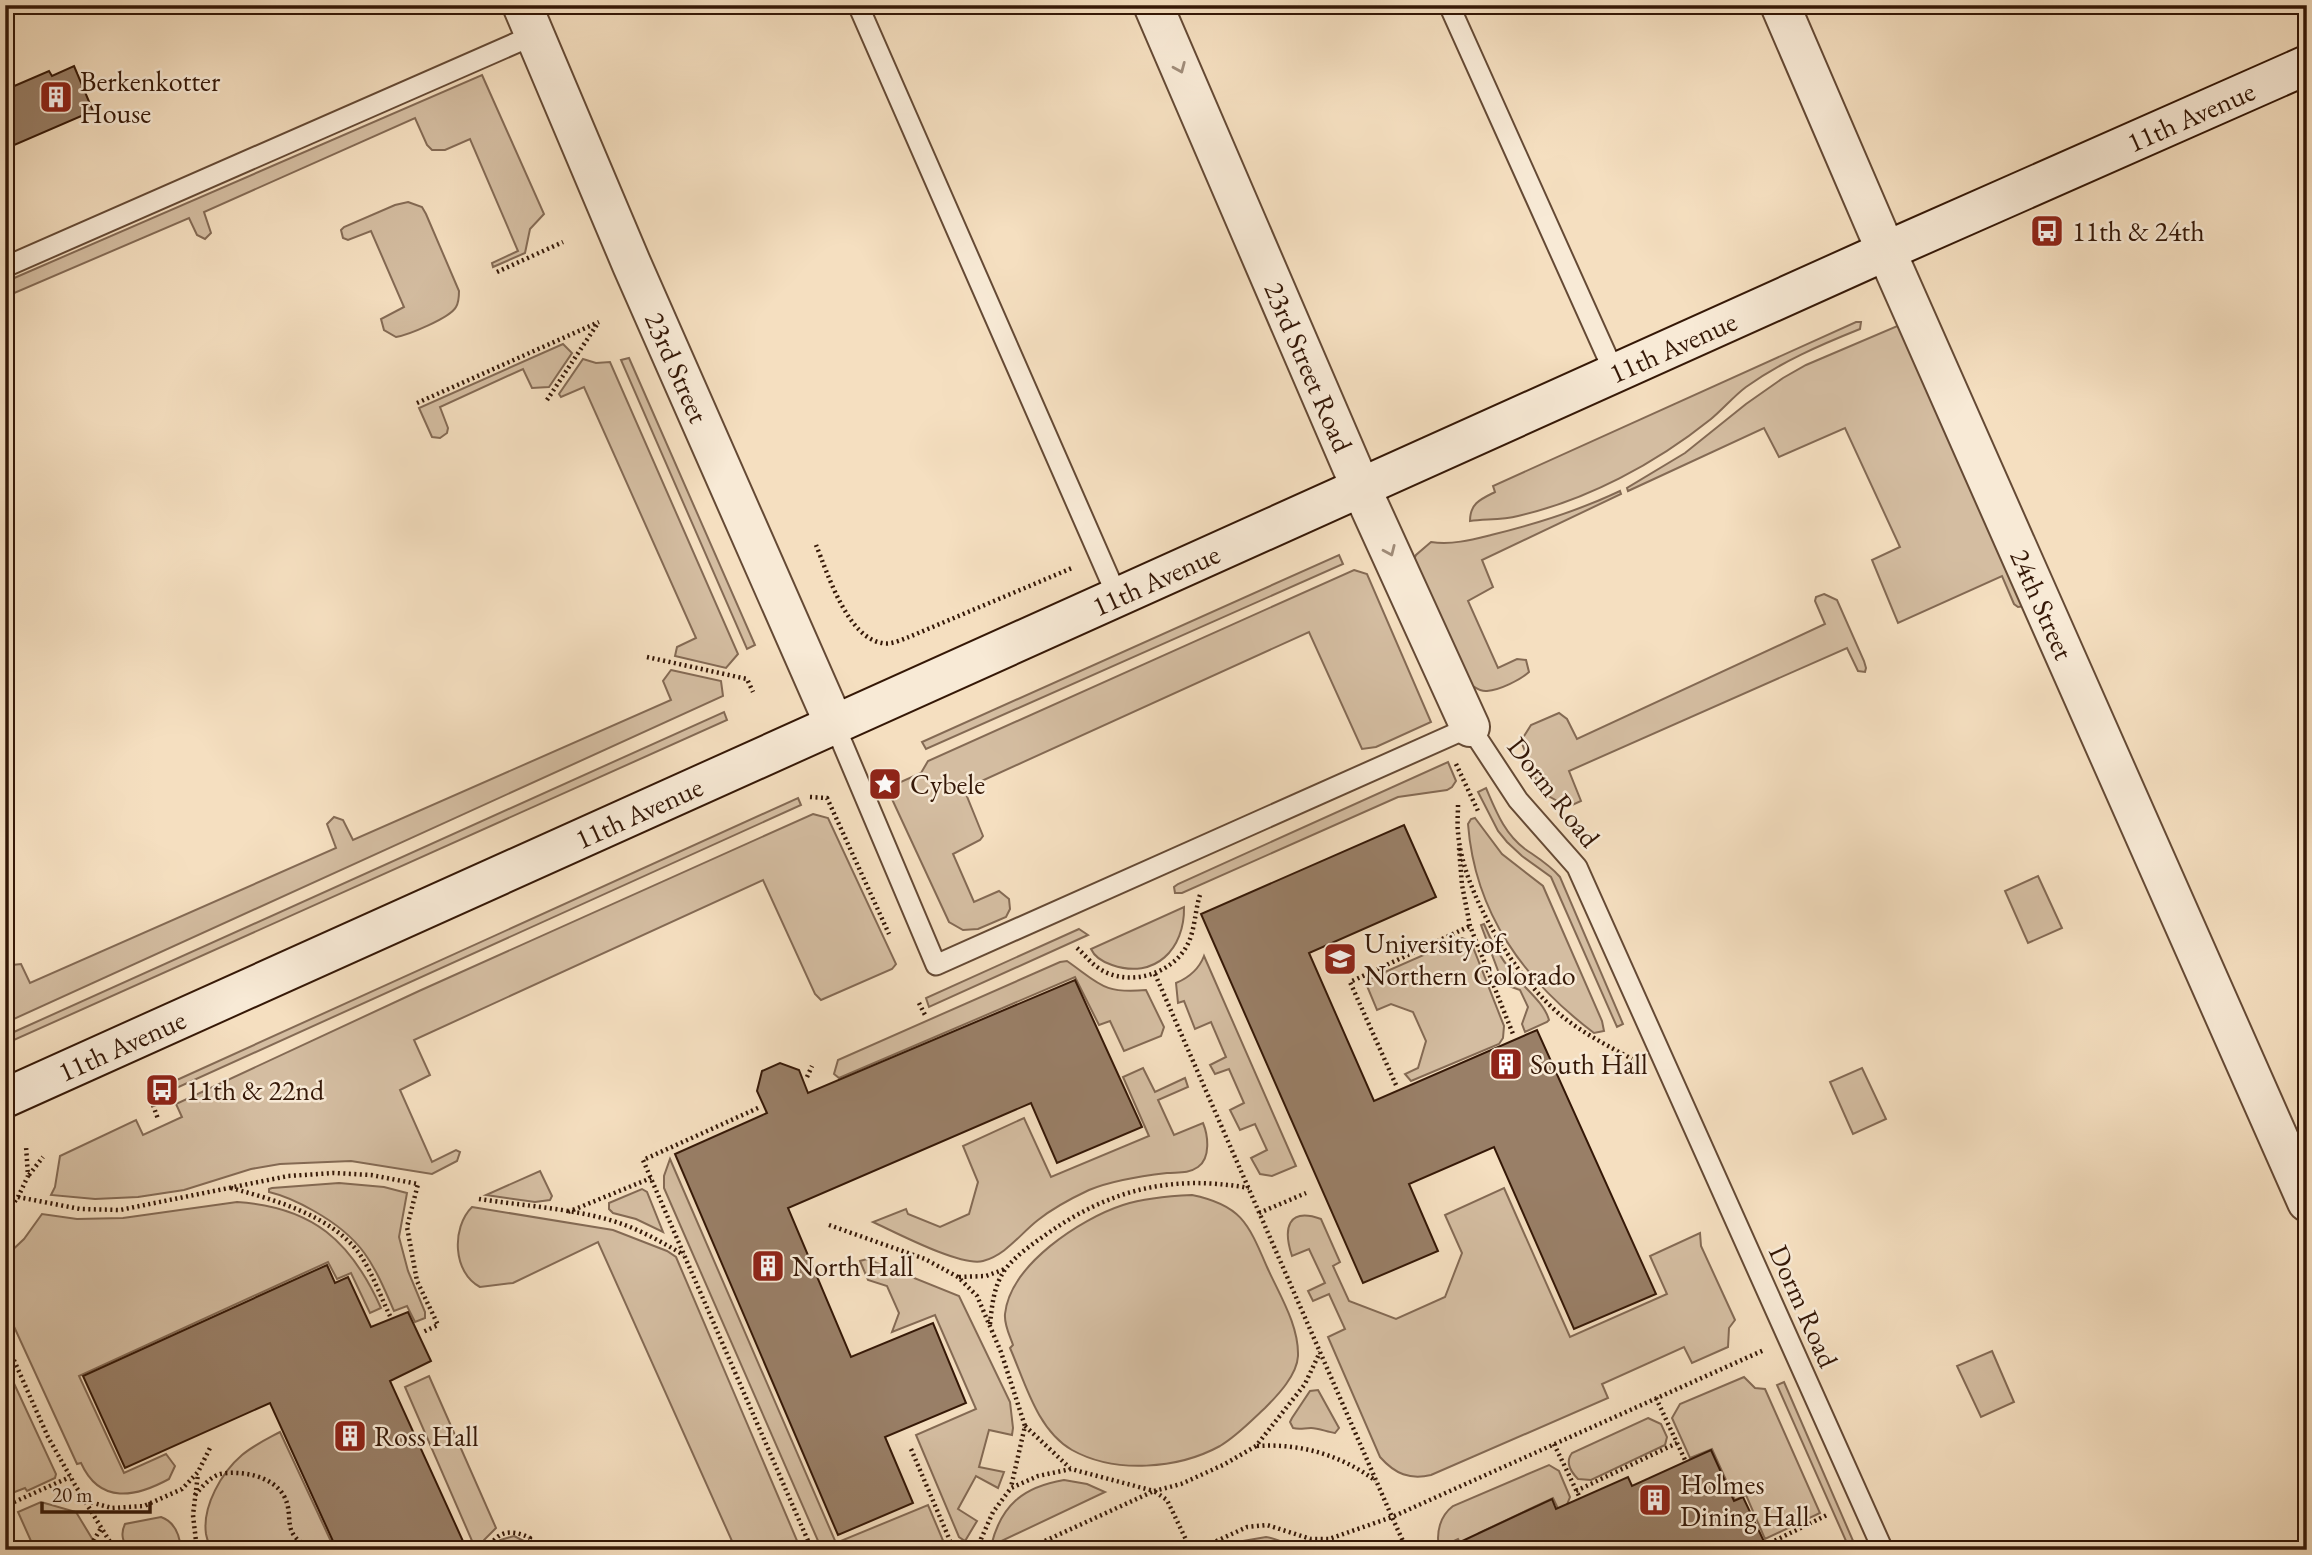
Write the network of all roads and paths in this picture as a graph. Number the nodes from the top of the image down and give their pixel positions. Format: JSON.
{"nodes":[{"id":1,"x":858,"y":5,"type":"edge"},
{"id":2,"x":1153,"y":5,"type":"edge"},
{"id":3,"x":1449,"y":5,"type":"edge"},
{"id":4,"x":1780,"y":5,"type":"edge"},
{"id":5,"x":528,"y":20,"type":"edge"},
{"id":6,"x":2307,"y":65,"type":"edge"},
{"id":7,"x":563,"y":242,"type":"dead end"},
{"id":8,"x":1886,"y":251,"type":"junction"},
{"id":9,"x":5,"y":267,"type":"edge"},
{"id":10,"x":497,"y":272,"type":"dead end"},
{"id":11,"x":1615,"y":373,"type":"junction"},
{"id":12,"x":547,"y":400,"type":"dead end"},
{"id":13,"x":417,"y":403,"type":"dead end"},
{"id":14,"x":1362,"y":488,"type":"junction"},
{"id":15,"x":816,"y":545,"type":"dead end"},
{"id":16,"x":1072,"y":568,"type":"dead end"},
{"id":17,"x":1118,"y":598,"type":"junction"},
{"id":18,"x":647,"y":657,"type":"dead end"},
{"id":19,"x":753,"y":692,"type":"dead end"},
{"id":20,"x":835,"y":726,"type":"junction"},
{"id":21,"x":1462,"y":743,"type":"junction"},
{"id":22,"x":810,"y":797,"type":"dead end"},
{"id":23,"x":1458,"y":805,"type":"dead end"},
{"id":24,"x":1478,"y":811,"type":"dead end"},
{"id":25,"x":1458,"y":834,"type":"junction"},
{"id":26,"x":1201,"y":892,"type":"dead end"},
{"id":27,"x":1470,"y":926,"type":"junction"},
{"id":28,"x":894,"y":945,"type":"dead end"},
{"id":29,"x":1077,"y":948,"type":"dead end"},
{"id":30,"x":11,"y":955,"type":"dead end"},
{"id":31,"x":5,"y":965,"type":"edge"},
{"id":32,"x":1155,"y":974,"type":"junction"},
{"id":33,"x":919,"y":1003,"type":"dead end"},
{"id":34,"x":925,"y":1016,"type":"dead end"},
{"id":35,"x":1513,"y":1034,"type":"dead end"},
{"id":36,"x":1636,"y":1061,"type":"dead end"},
{"id":37,"x":812,"y":1066,"type":"dead end"},
{"id":38,"x":807,"y":1077,"type":"dead end"},
{"id":39,"x":1395,"y":1085,"type":"dead end"},
{"id":40,"x":5,"y":1098,"type":"edge"},
{"id":41,"x":153,"y":1105,"type":"dead end"},
{"id":42,"x":758,"y":1108,"type":"dead end"},
{"id":43,"x":158,"y":1119,"type":"dead end"},
{"id":44,"x":26,"y":1146,"type":"dead end"},
{"id":45,"x":43,"y":1157,"type":"dead end"},
{"id":46,"x":28,"y":1176,"type":"junction"},
{"id":47,"x":651,"y":1178,"type":"junction"},
{"id":48,"x":229,"y":1188,"type":"junction"},
{"id":49,"x":1249,"y":1188,"type":"junction"},
{"id":50,"x":1306,"y":1193,"type":"dead end"},
{"id":51,"x":18,"y":1197,"type":"junction"},
{"id":52,"x":479,"y":1199,"type":"dead end"},
{"id":53,"x":2307,"y":1202,"type":"edge"},
{"id":54,"x":568,"y":1212,"type":"junction"},
{"id":55,"x":1259,"y":1213,"type":"junction"},
{"id":56,"x":5,"y":1215,"type":"edge"},
{"id":57,"x":829,"y":1225,"type":"dead end"},
{"id":58,"x":684,"y":1256,"type":"junction"},
{"id":59,"x":1006,"y":1268,"type":"junction"},
{"id":60,"x":958,"y":1277,"type":"junction"},
{"id":61,"x":390,"y":1316,"type":"dead end"},
{"id":62,"x":990,"y":1325,"type":"junction"},
{"id":63,"x":423,"y":1332,"type":"dead end"},
{"id":64,"x":1788,"y":1339,"type":"junction"},
{"id":65,"x":5,"y":1340,"type":"edge"},
{"id":66,"x":1320,"y":1352,"type":"junction"},
{"id":67,"x":1656,"y":1398,"type":"junction"},
{"id":68,"x":1025,"y":1426,"type":"junction"},
{"id":69,"x":1677,"y":1443,"type":"junction"},
{"id":70,"x":1554,"y":1444,"type":"junction"},
{"id":71,"x":211,"y":1446,"type":"dead end"},
{"id":72,"x":1256,"y":1446,"type":"junction"},
{"id":73,"x":911,"y":1449,"type":"dead end"},
{"id":74,"x":1685,"y":1460,"type":"dead end"},
{"id":75,"x":1071,"y":1469,"type":"junction"},
{"id":76,"x":198,"y":1472,"type":"junction"},
{"id":77,"x":70,"y":1477,"type":"junction"},
{"id":78,"x":1376,"y":1481,"type":"junction"},
{"id":79,"x":1011,"y":1488,"type":"junction"},
{"id":80,"x":1154,"y":1491,"type":"junction"},
{"id":81,"x":195,"y":1494,"type":"junction"},
{"id":82,"x":85,"y":1501,"type":"junction"},
{"id":83,"x":14,"y":1502,"type":"dead end"},
{"id":84,"x":1829,"y":1514,"type":"dead end"},
{"id":85,"x":1392,"y":1517,"type":"junction"},
{"id":86,"x":101,"y":1528,"type":"junction"},
{"id":87,"x":1770,"y":1543,"type":"dead end"},
{"id":88,"x":88,"y":1550,"type":"edge"},
{"id":89,"x":115,"y":1550,"type":"edge"},
{"id":90,"x":197,"y":1550,"type":"edge"},
{"id":91,"x":313,"y":1550,"type":"edge"},
{"id":92,"x":488,"y":1550,"type":"edge"},
{"id":93,"x":527,"y":1550,"type":"edge"},
{"id":94,"x":812,"y":1550,"type":"edge"},
{"id":95,"x":954,"y":1550,"type":"edge"},
{"id":96,"x":979,"y":1550,"type":"edge"},
{"id":97,"x":1025,"y":1550,"type":"edge"},
{"id":98,"x":1191,"y":1550,"type":"edge"},
{"id":99,"x":1197,"y":1550,"type":"edge"},
{"id":100,"x":1407,"y":1550,"type":"edge"},
{"id":101,"x":1883,"y":1550,"type":"edge"}],
"edges":[{"from":1,"to":17,"type":"lane"},
{"from":2,"to":14,"type":"street","name":"23rd Street Road","one_way":true},
{"from":3,"to":11,"type":"lane"},
{"from":4,"to":8,"type":"street","name":"24th Street"},
{"from":5,"to":9,"type":"lane"},
{"from":5,"to":20,"type":"street","name":"23rd Street"},
{"from":6,"to":8,"type":"street","name":"11th Avenue"},
{"from":7,"to":10,"type":"path"},
{"from":8,"to":11,"type":"street","name":"11th Avenue"},
{"from":8,"to":53,"type":"street","name":"24th Street"},
{"from":11,"to":14,"type":"street","name":"11th Avenue"},
{"from":12,"to":13,"type":"path"},
{"from":14,"to":17,"type":"street","name":"11th Avenue"},
{"from":14,"to":21,"type":"street","name":"23rd Street Road","one_way":true},
{"from":15,"to":16,"type":"path"},
{"from":17,"to":20,"type":"street","name":"11th Avenue"},
{"from":18,"to":19,"type":"path"},
{"from":20,"to":21,"type":"lane","name":"Dorm Road"},
{"from":20,"to":40,"type":"street","name":"11th Avenue"},
{"from":21,"to":24,"type":"path"},
{"from":21,"to":64,"type":"lane","name":"Dorm Road"},
{"from":22,"to":28,"type":"path"},
{"from":23,"to":25,"type":"path"},
{"from":25,"to":27,"type":"path"},
{"from":25,"to":36,"type":"path"},
{"from":26,"to":32,"type":"path"},
{"from":27,"to":35,"type":"path"},
{"from":27,"to":39,"type":"path"},
{"from":29,"to":32,"type":"path"},
{"from":30,"to":31,"type":"path"},
{"from":32,"to":49,"type":"path"},
{"from":33,"to":34,"type":"path"},
{"from":37,"to":38,"type":"path"},
{"from":41,"to":43,"type":"path"},
{"from":42,"to":47,"type":"path"},
{"from":44,"to":46,"type":"path"},
{"from":45,"to":46,"type":"path"},
{"from":46,"to":51,"type":"path"},
{"from":47,"to":54,"type":"path"},
{"from":47,"to":58,"type":"path"},
{"from":48,"to":51,"type":"path"},
{"from":48,"to":61,"type":"path"},
{"from":48,"to":63,"type":"path"},
{"from":49,"to":55,"type":"path"},
{"from":49,"to":59,"type":"path"},
{"from":50,"to":55,"type":"path"},
{"from":51,"to":56,"type":"path"},
{"from":52,"to":54,"type":"path"},
{"from":54,"to":58,"type":"path"},
{"from":55,"to":66,"type":"path"},
{"from":57,"to":60,"type":"path"},
{"from":58,"to":94,"type":"path"},
{"from":59,"to":60,"type":"path"},
{"from":59,"to":62,"type":"path"},
{"from":60,"to":62,"type":"path"},
{"from":62,"to":68,"type":"path"},
{"from":64,"to":67,"type":"path"},
{"from":64,"to":101,"type":"lane","name":"Dorm Road"},
{"from":65,"to":77,"type":"path"},
{"from":66,"to":72,"type":"path"},
{"from":66,"to":78,"type":"path"},
{"from":67,"to":69,"type":"path"},
{"from":67,"to":70,"type":"path"},
{"from":68,"to":75,"type":"path"},
{"from":68,"to":79,"type":"path"},
{"from":69,"to":70,"type":"path"},
{"from":69,"to":74,"type":"path"},
{"from":70,"to":85,"type":"path"},
{"from":71,"to":76,"type":"path"},
{"from":72,"to":78,"type":"path"},
{"from":72,"to":80,"type":"path"},
{"from":73,"to":95,"type":"path"},
{"from":75,"to":79,"type":"path"},
{"from":75,"to":80,"type":"path"},
{"from":76,"to":81,"type":"path"},
{"from":76,"to":82,"type":"path"},
{"from":77,"to":82,"type":"path"},
{"from":77,"to":83,"type":"path"},
{"from":78,"to":85,"type":"path"},
{"from":79,"to":96,"type":"path"},
{"from":80,"to":97,"type":"path"},
{"from":80,"to":98,"type":"path"},
{"from":81,"to":90,"type":"path"},
{"from":81,"to":91,"type":"path"},
{"from":82,"to":86,"type":"path"},
{"from":84,"to":87,"type":"path"},
{"from":85,"to":99,"type":"path"},
{"from":85,"to":100,"type":"path"},
{"from":86,"to":88,"type":"path"},
{"from":86,"to":89,"type":"path"},
{"from":92,"to":93,"type":"path"}]}
